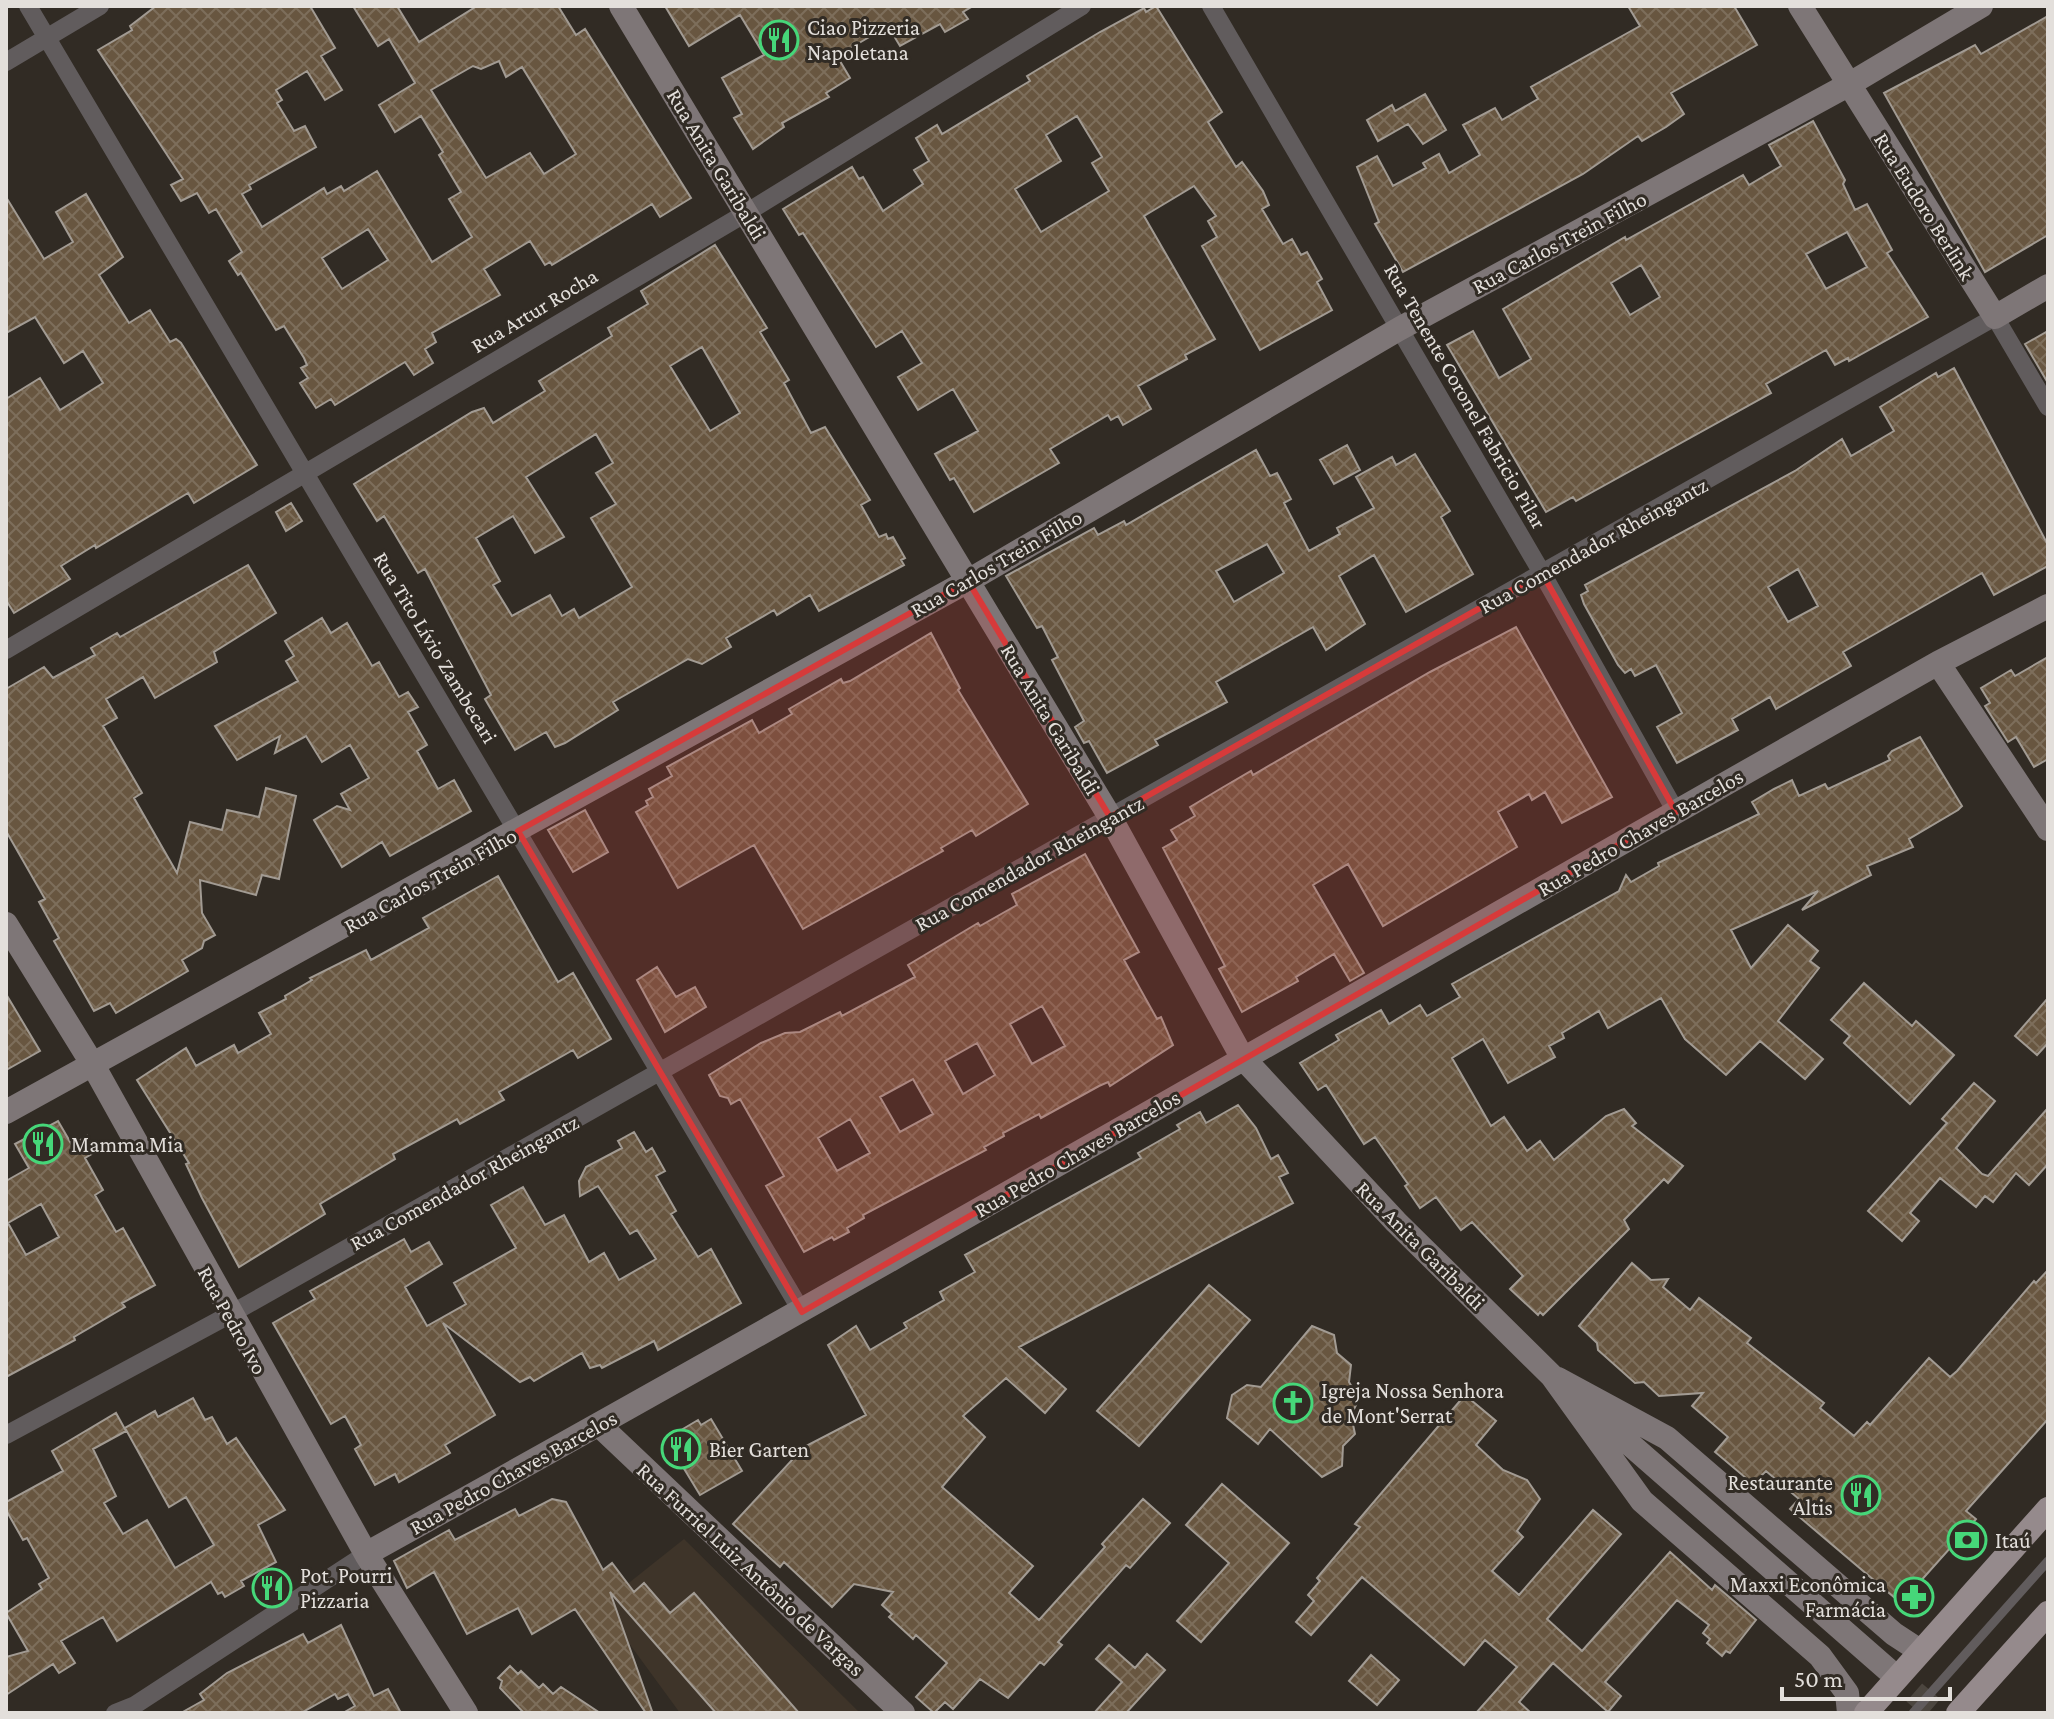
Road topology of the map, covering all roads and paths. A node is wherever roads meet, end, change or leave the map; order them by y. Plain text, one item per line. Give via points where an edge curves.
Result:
1 (28, 6) edge
2 (100, 6) edge
3 (621, 6) edge
4 (1082, 6) edge
5 (1211, 6) edge
6 (1800, 6) edge
7 (1981, 6) edge
8 (47, 38) junction
9 (6, 62) edge
10 (1848, 85) junction
11 (746, 213) junction
12 (2048, 286) edge
13 (1995, 317) junction
14 (1399, 329) junction
15 (2048, 407) edge
16 (305, 473) junction
17 (1542, 573) junction
18 (968, 581) junction
19 (2048, 606) edge
20 (6, 650) edge
21 (1938, 663) junction
22 (1676, 812) junction
23 (1110, 817) junction
24 (2048, 829) edge
25 (518, 831) junction
26 (6, 924) edge
27 (1242, 1057) junction
28 (93, 1065) junction
29 (661, 1071) junction
30 (6, 1112) edge
31 (802, 1312) junction
32 (229, 1315) junction
33 (1552, 1376) junction
34 (599, 1425) junction
35 (6, 1435) edge
36 (2048, 1509) edge
37 (366, 1554) junction
38 (2048, 1561) edge
39 (2048, 1613) edge
40 (1920, 1651) junction
41 (1887, 1669) tunnel mouth
42 (1963, 1711) edge
43 (115, 1713) edge
44 (466, 1713) edge
45 (903, 1713) edge
46 (1849, 1713) edge
47 (1866, 1713) edge
48 (1913, 1713) edge

1 - 8 street, Rua Tito Lívio Zambecari
2 - 8 street
3 - 11 street, Rua Anita Garibaldi
4 - 11 street, Rua Artur Rocha
5 - 14 street, Rua Tenente Coronel Fabricio Pilar
6 - 10 street, Rua Eudoro Berlink
7 - 10 street, Rua Carlos Trein Filho
8 - 9 street
8 - 16 street, Rua Tito Lívio Zambecari
10 - 13 street, Rua Eudoro Berlink
10 - 14 street, Rua Carlos Trein Filho
11 - 16 street, Rua Artur Rocha
11 - 18 street, Rua Anita Garibaldi
12 - 13 street, Rua Comendador Rheingantz
13 - 15 street, Rua Eudoro Berlink
13 - 17 street, Rua Comendador Rheingantz
14 - 17 street, Rua Tenente Coronel Fabricio Pilar
14 - 18 street, Rua Carlos Trein Filho
16 - 20 street, Rua Artur Rocha
16 - 25 street, Rua Tito Lívio Zambecari
17 - 22 street, Rua Tenente Coronel Fabricio Pilar
17 - 23 street, Rua Comendador Rheingantz
18 - 23 street, Rua Anita Garibaldi
18 - 25 street, Rua Carlos Trein Filho
19 - 21 street, Rua Pedro Chaves Barcelos
21 - 22 street, Rua Pedro Chaves Barcelos
21 - 24 street
22 - 27 street, Rua Pedro Chaves Barcelos
23 - 27 street, Rua Anita Garibaldi
23 - 29 street, Rua Comendador Rheingantz
25 - 28 street, Rua Carlos Trein Filho
25 - 29 street, Rua Tito Lívio Zambecari
26 - 28 street, Rua Pedro Ivo
27 - 31 street, Rua Pedro Chaves Barcelos
27 - 33 street, Rua Anita Garibaldi via 1396,1222
28 - 30 street, Rua Carlos Trein Filho
28 - 32 street, Rua Pedro Ivo
29 - 31 street, Rua Tito Lívio Zambecari
29 - 32 street, Rua Comendador Rheingantz
31 - 34 street, Rua Pedro Chaves Barcelos
32 - 35 street, Rua Comendador Rheingantz
32 - 37 street, Rua Pedro Ivo
33 - 40 street, Rua Anita Garibaldi via 1667,1438
33 - 41 street
33 - 46 street, Rua Anita Garibaldi via 1642,1501 1820,1656 1847,1693
34 - 37 street, Rua Pedro Chaves Barcelos
34 - 45 street, Rua Furriel Luiz Antônio de Vargas
36 - 40 main road
37 - 43 street, Rua Pedro Chaves Barcelos
37 - 44 street, Rua Pedro Ivo
38 - 48 lane
39 - 42 main road
40 - 47 main road

